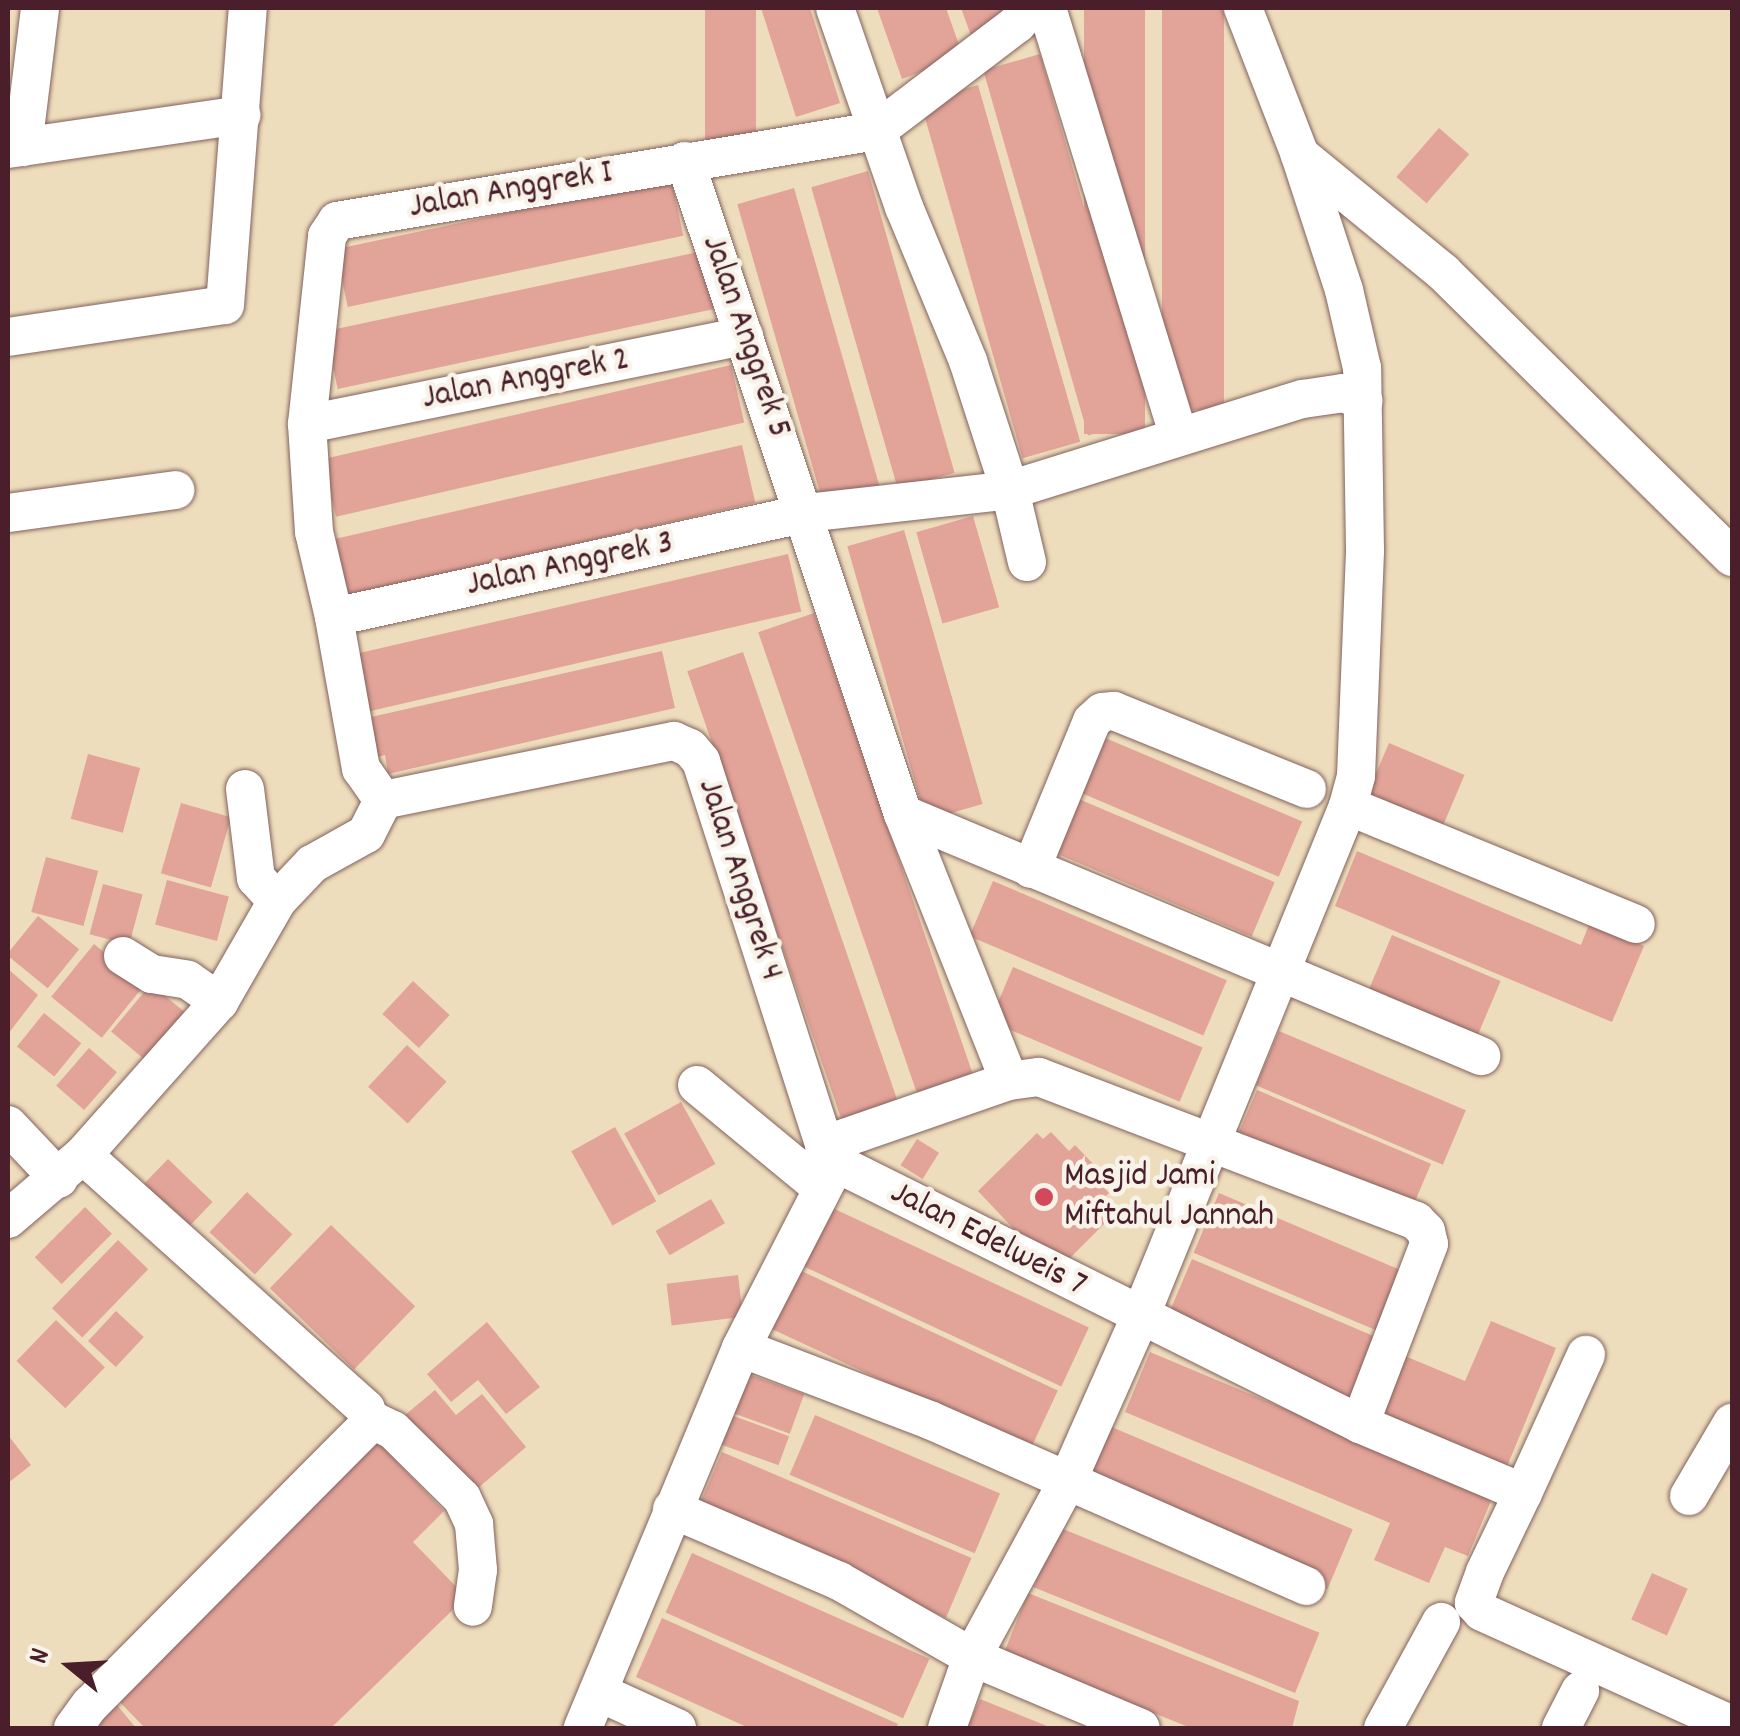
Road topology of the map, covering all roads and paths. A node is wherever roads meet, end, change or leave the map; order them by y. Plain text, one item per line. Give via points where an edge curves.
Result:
1 (40, 8) edge
2 (248, 8) edge
3 (835, 8) edge
4 (1032, 8) edge
5 (1047, 8) edge
6 (1243, 8) edge
7 (242, 115) junction
8 (876, 131) junction
9 (15, 148) edge
10 (1300, 155) junction
11 (685, 161) junction
12 (8, 336) edge
13 (744, 336) junction
14 (1364, 401) junction
15 (308, 424) junction
16 (1178, 436) junction
17 (176, 490) dead end
18 (1010, 490) junction
19 (8, 513) edge
20 (806, 513) junction
21 (1732, 557) edge
22 (1028, 562) dead end
23 (334, 617) junction
24 (245, 789) dead end
25 (1307, 789) dead end
26 (382, 800) junction
27 (1348, 806) junction
28 (904, 814) junction
29 (1031, 869) junction
30 (277, 901) junction
31 (1636, 924) dead end
32 (124, 956) dead end
33 (1282, 974) junction
34 (219, 1002) junction
35 (1481, 1056) dead end
36 (1009, 1081) junction
37 (697, 1085) dead end
38 (8, 1126) edge
39 (1210, 1144) junction
40 (827, 1165) junction
41 (71, 1167) junction
42 (8, 1219) edge
43 (1140, 1316) junction
44 (741, 1348) junction
45 (1586, 1354) dead end
46 (368, 1418) junction
47 (1732, 1423) edge
48 (1360, 1424) junction
49 (1067, 1482) junction
50 (1523, 1493) junction
51 (1689, 1496) dead end
52 (672, 1510) junction
53 (1306, 1586) dead end
54 (472, 1607) dead end
55 (1441, 1622) dead end
56 (972, 1657) junction
57 (1580, 1690) dead end
58 (598, 1692) junction
59 (1732, 1725) edge
60 (76, 1728) edge
61 (583, 1728) edge
62 (678, 1728) edge
63 (947, 1728) edge
64 (1141, 1728) edge
65 (1383, 1728) edge
66 (1561, 1728) edge

1 - 9 street
2 - 7 street
3 - 8 street
4 - 8 street
5 - 16 street
6 - 10 street
7 - 9 street
7 - 12 street via 225,305
8 - 11 street, Jalan Anggrek I
8 - 18 street via 968,361
10 - 14 street via 1344,290
10 - 21 street via 1443,272
11 - 13 street, Jalan Anggrek 5
11 - 15 street, Jalan Anggrek I via 337,221 327,236
13 - 15 street, Jalan Anggrek 2
13 - 20 street, Jalan Anggrek 5
14 - 16 street, Jalan Anggrek 3 via 1343,393 1303,400
14 - 27 street via 1364,584 1356,776
15 - 23 street via 314,532
16 - 18 street, Jalan Anggrek 3
17 - 19 street
18 - 20 street, Jalan Anggrek 3
18 - 22 street
20 - 23 street, Jalan Anggrek 3
20 - 28 street, Jalan Anggrek 5
23 - 26 street via 361,770
24 - 30 street via 256,878
25 - 29 street via 1114,710 1102,712 1092,721
26 - 30 street via 366,834 312,864
26 - 40 street, Jalan Anggrek 4 via 674,741 690,748 701,761
27 - 31 street
27 - 33 street
28 - 29 street
28 - 36 street, Jalan Anggrek 5
29 - 33 street
30 - 34 street
32 - 34 street via 152,974 188,980
33 - 35 street
33 - 39 street
34 - 41 street
36 - 39 street via 1039,1078
36 - 40 street
37 - 40 street, Jalan Edelweis 7
38 - 41 street
39 - 43 street
39 - 48 street via 1416,1221 1426,1232 1428,1244
40 - 43 street, Jalan Edelweis 7
40 - 44 street
41 - 42 street
41 - 46 street via 366,1408
43 - 48 street, Jalan Edelweis 7
43 - 49 street
44 - 49 street via 932,1421
44 - 52 street
45 - 50 street
46 - 54 street via 393,1430 462,1498 474,1524 478,1570
46 - 60 street via 90,1705
47 - 51 street
48 - 50 street, Jalan Edelweis 7
49 - 53 street
49 - 56 street
50 - 59 street via 1474,1603 1482,1612
52 - 56 street via 839,1581
52 - 58 street
55 - 65 street
56 - 63 street
56 - 64 street
57 - 66 street
58 - 61 street
58 - 62 street

